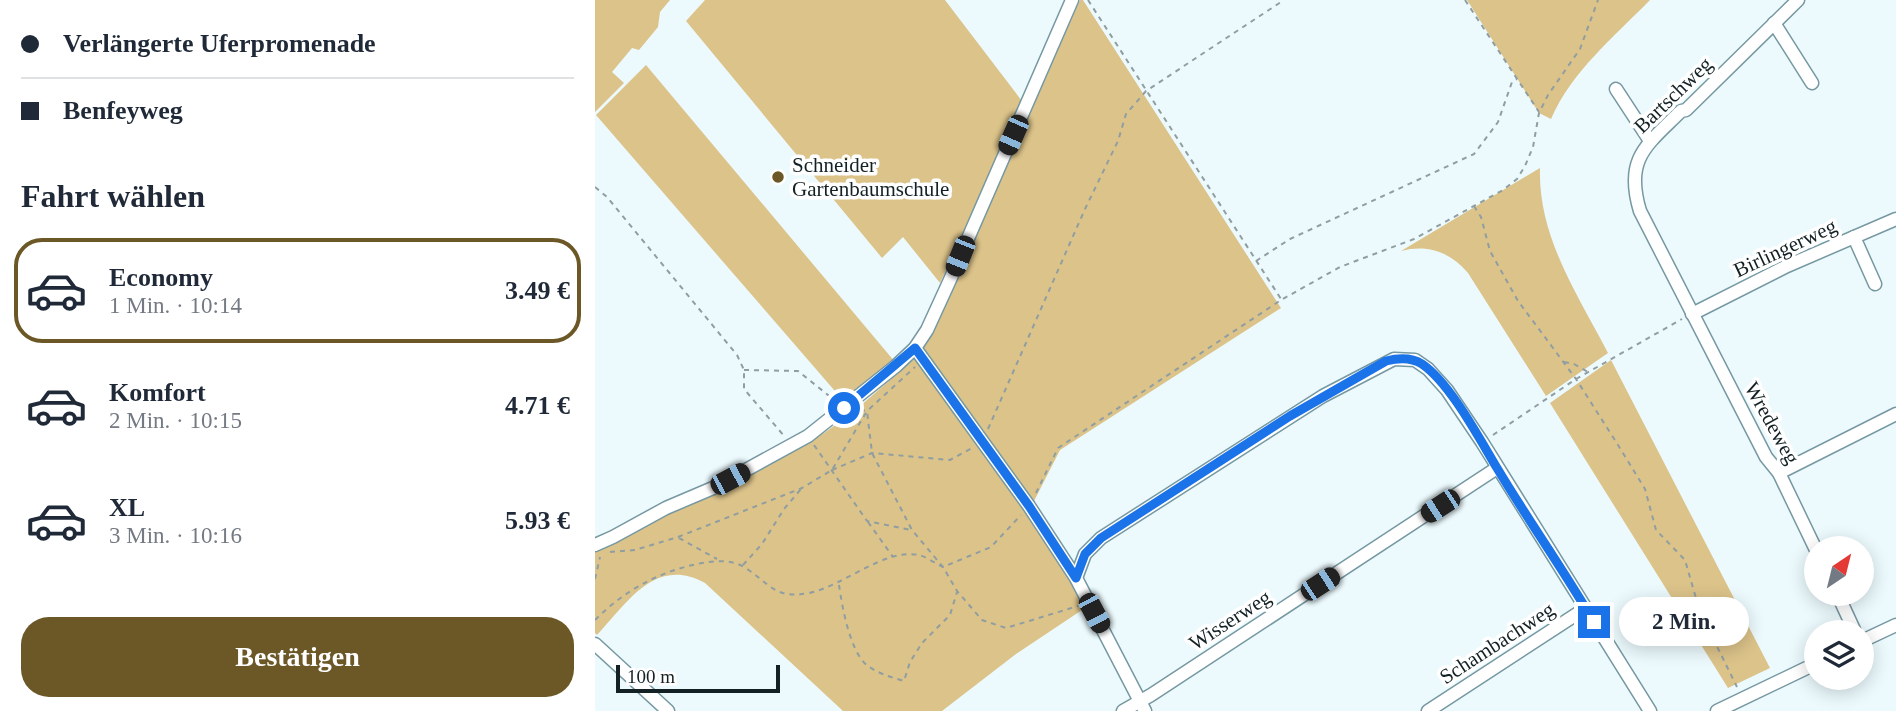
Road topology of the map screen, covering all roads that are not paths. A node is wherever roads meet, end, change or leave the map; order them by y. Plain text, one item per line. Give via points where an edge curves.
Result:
1 (1072, 0) edge
2 (1797, 0) edge
3 (1774, 23) junction
4 (1812, 83) dead end
5 (1616, 89) dead end
6 (1650, 141) junction
7 (1896, 219) edge
8 (1854, 237) junction
9 (1875, 284) dead end
10 (1692, 314) junction
11 (919, 353) junction
12 (1896, 414) edge
13 (1497, 468) junction
14 (1779, 473) junction
15 (1809, 536) edge
16 (598, 549) edge
17 (1076, 578) junction
18 (1586, 608) junction
19 (1896, 625) edge
20 (1874, 635) edge
21 (595, 644) edge
22 (1804, 669) edge
23 (1142, 706) edge
24 (668, 711) edge
25 (1123, 711) edge
26 (1428, 711) edge
27 (1650, 711) edge
28 (1717, 711) edge

1 - 11 street
2 - 3 street, Bartschweg
3 - 4 street
3 - 6 street, Bartschweg
5 - 6 street
6 - 10 street, Bartschweg via 1637,162 1634,193
7 - 8 street, Birlingerweg
8 - 9 street
8 - 10 street, Birlingerweg
10 - 14 street, Wredeweg via 1766,457
11 - 16 street via 808,436 666,508
11 - 17 street
12 - 14 street
13 - 17 street via 1447,390 1428,369 1415,360 1386,361 1323,396 1101,538 1085,554
13 - 18 street
13 - 23 street, Wisserweg
14 - 15 street, Wredeweg
17 - 23 street
18 - 26 street, Schambachweg
18 - 27 street
19 - 20 street
21 - 24 street
22 - 28 street
23 - 25 street, Wisserweg

